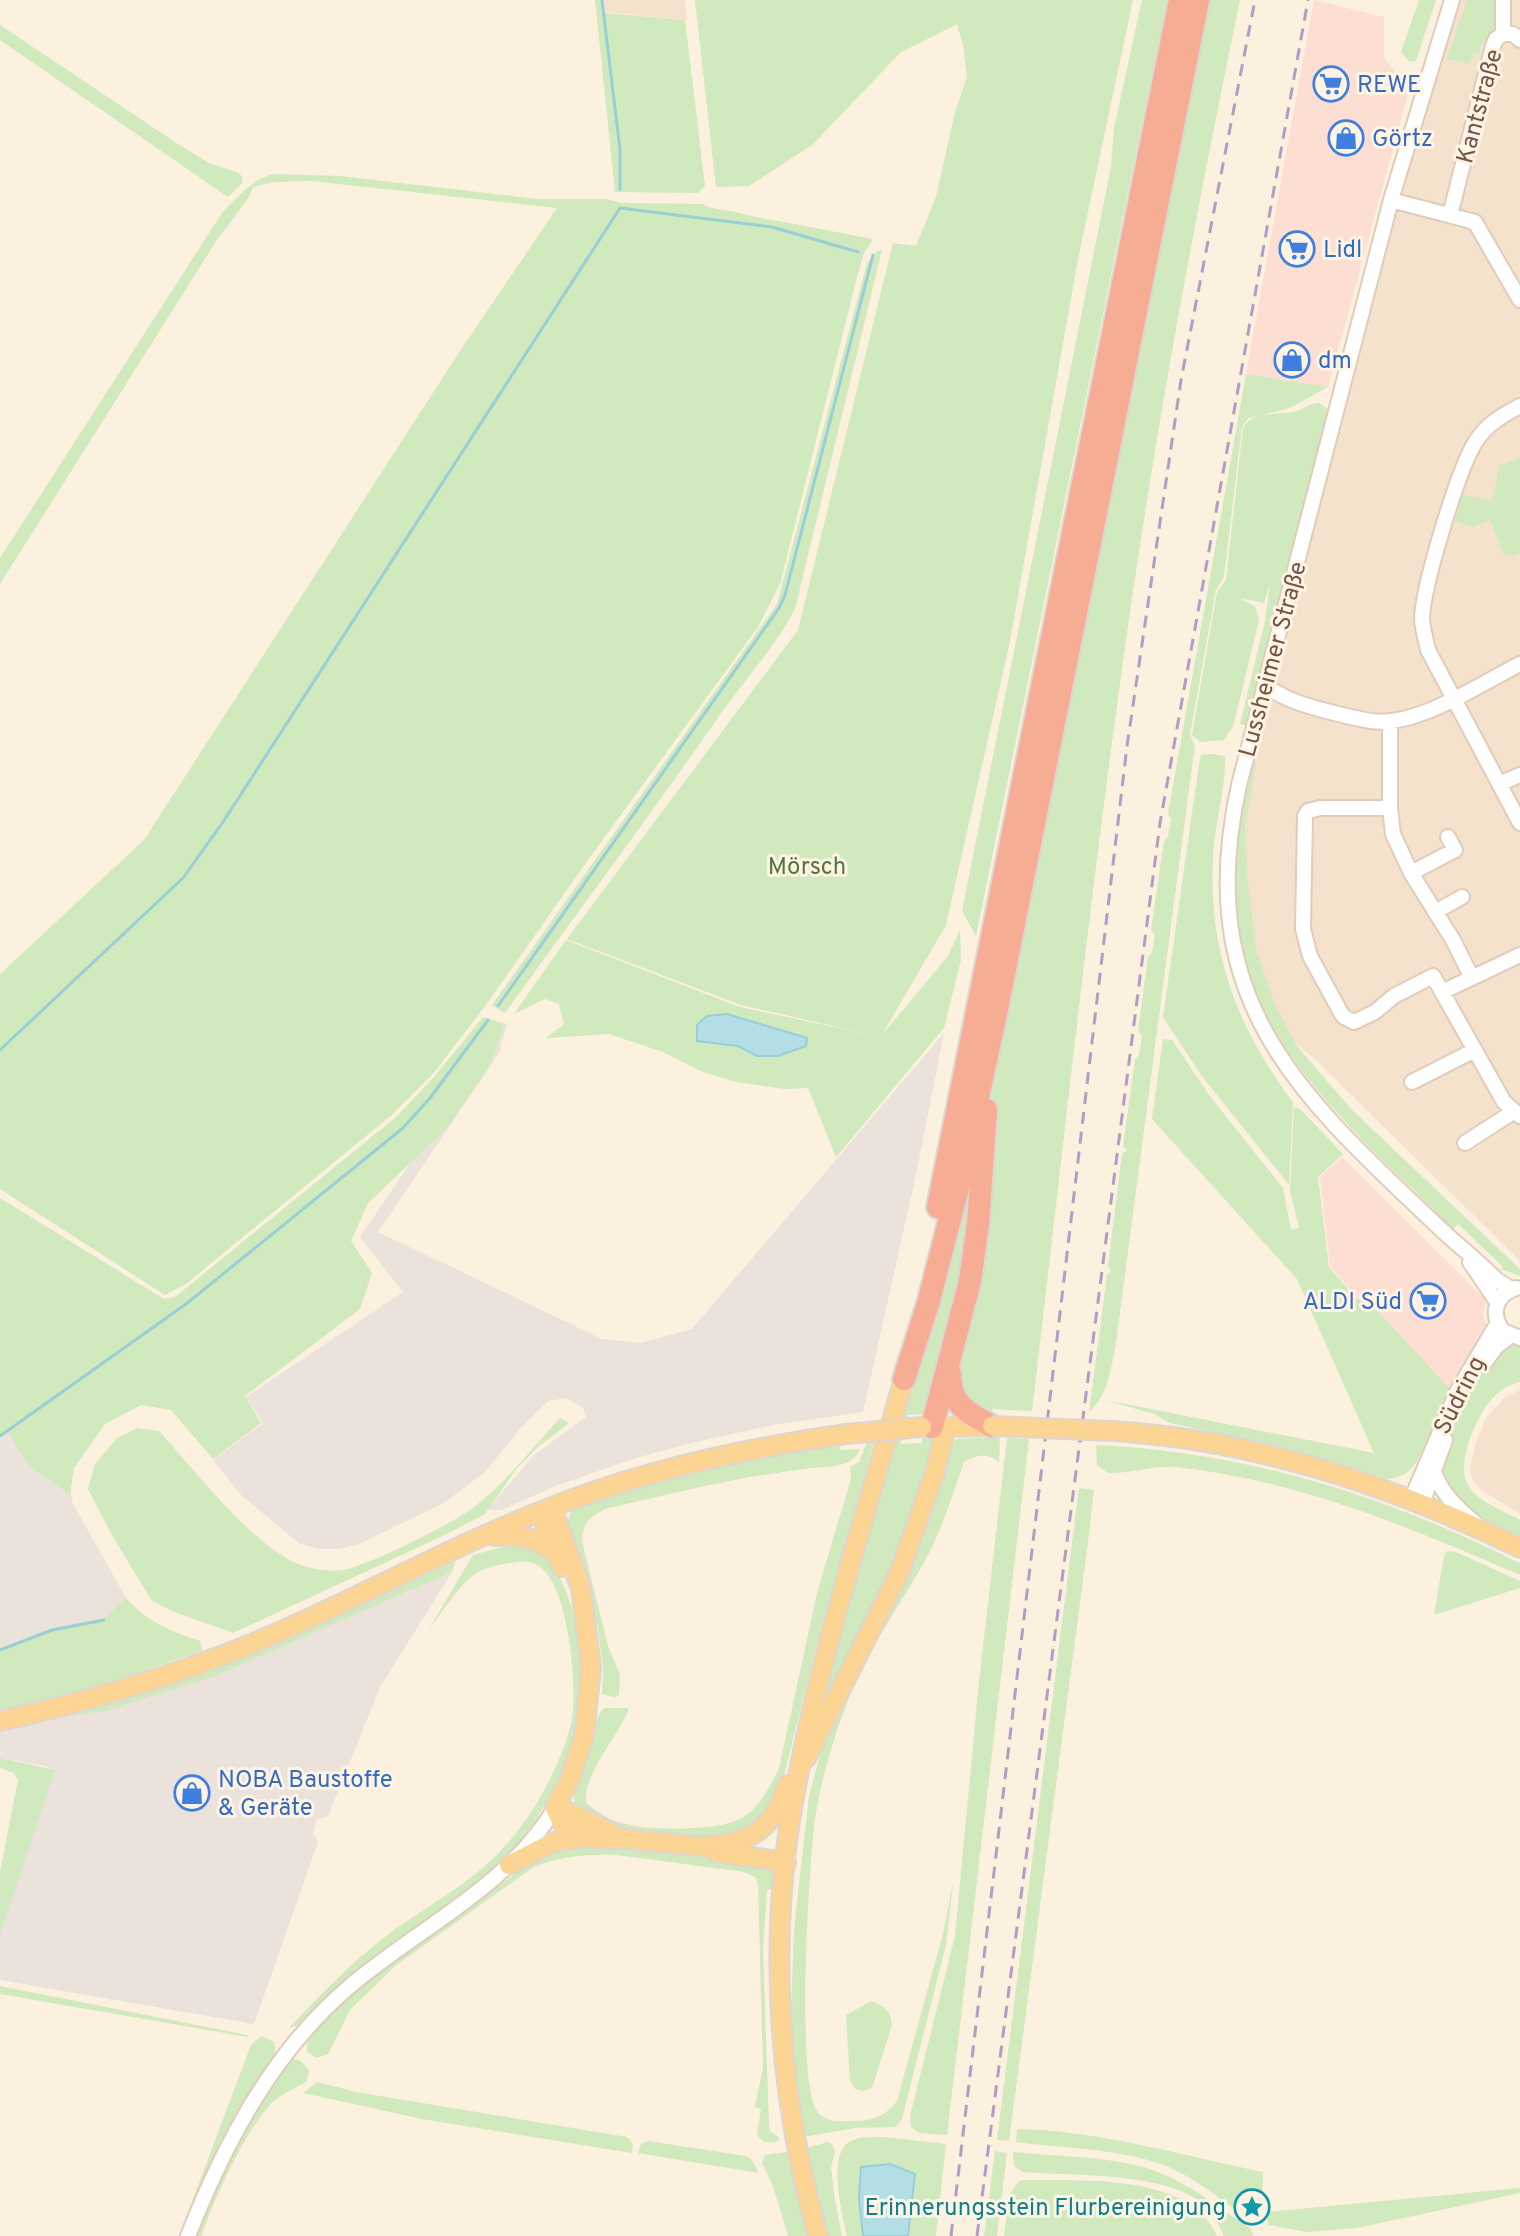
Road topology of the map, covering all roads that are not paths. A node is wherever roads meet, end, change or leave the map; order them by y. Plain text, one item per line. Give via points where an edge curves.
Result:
1 (1180, 0) edge
2 (1198, 0) edge
3 (1452, 0) edge
4 (1503, 0) edge
5 (1503, 34) junction
6 (1520, 40) edge
7 (1391, 200) junction
8 (1450, 215) junction
9 (1520, 300) edge
10 (1520, 406) edge
11 (1520, 664) edge
12 (1263, 694) junction
13 (1455, 697) junction
14 (1390, 722) junction
15 (1520, 775) edge
16 (1499, 784) junction
17 (1390, 808) junction
18 (1520, 823) edge
19 (1448, 837) dead end
20 (1411, 873) junction
21 (1462, 897) dead end
22 (1435, 912) junction
23 (1520, 955) edge
24 (1472, 978) junction
25 (1442, 992) junction
26 (997, 1009) junction
27 (1475, 1050) junction
28 (1412, 1082) dead end
29 (1517, 1114) edge
30 (1465, 1143) dead end
31 (1465, 1251) junction
32 (1515, 1288) edge
33 (1497, 1302) junction
34 (1497, 1324) junction
35 (1515, 1337) edge
36 (951, 1360) junction
37 (904, 1379) junction
38 (992, 1426) junction
39 (933, 1427) junction
40 (1429, 1470) junction
41 (1381, 1489) junction
42 (1416, 1502) junction
43 (552, 1507) junction
44 (1481, 1529) junction
45 (484, 1537) junction
46 (1520, 1548) edge
47 (555, 1552) junction
48 (583, 1609) junction
49 (0, 1721) edge
50 (804, 1742) junction
51 (800, 1768) junction
52 (555, 1808) junction
53 (586, 1837) junction
54 (626, 1839) junction
55 (697, 1847) junction
56 (786, 1862) junction
57 (509, 1865) junction
58 (188, 2236) edge
59 (818, 2236) edge

1 - 37 highway
2 - 26 highway
3 - 7 street, Lussheimer Straße
4 - 5 street, Kantstraße
5 - 6 street
5 - 8 street, Kantstraße via 1491,53
7 - 8 street
7 - 12 street, Lussheimer Straße
8 - 9 street via 1478,225
10 - 13 street via 1486,428 1467,458 1426,595 1422,619 1428,650
11 - 13 street
12 - 14 street via 1270,703 1287,698
12 - 31 street, Lussheimer Straße via 1227,852 1228,920 1244,989 1272,1047 1311,1099
13 - 14 street via 1420,715
13 - 16 street
14 - 17 street
15 - 16 street
16 - 18 street
17 - 20 street via 1393,834
17 - 25 street via 1308,811 1303,823 1306,943 1341,1013 1354,1022 1433,976
19 - 20 street via 1455,850
20 - 22 street
21 - 22 street
22 - 24 street
23 - 24 street
24 - 25 street
25 - 27 street
26 - 36 highway via 974,1255
26 - 37 highway via 946,1235
27 - 28 street
27 - 29 street via 1504,1102
29 - 30 street
31 - 32 street, Lussheimer Straße
31 - 33 street, Lussheimer Straße
32 - 33 street
33 - 34 street
34 - 35 street, Südring
34 - 40 street, Südring via 1458,1390
35 - 40 street, Südring via 1496,1347 1478,1371
36 - 38 highway via 952,1396
36 - 39 highway
37 - 50 main road
38 - 39 main road
38 - 41 main road, bridge via 1170,1436
39 - 43 main road, bridge via 846,1434 710,1459
39 - 51 main road via 928,1497 900,1571
40 - 41 street
40 - 42 street, Südring
40 - 44 street via 1453,1504
41 - 42 main road
42 - 44 main road
43 - 45 main road
43 - 47 main road via 545,1529
43 - 48 main road
44 - 46 main road
45 - 47 main road via 527,1537
45 - 49 main road via 228,1653
47 - 48 main road
48 - 52 main road via 591,1657 589,1700 580,1750
50 - 51 main road
50 - 55 main road via 780,1807 764,1827 737,1842
51 - 56 main road
52 - 53 main road via 567,1828
52 - 54 main road
52 - 57 street
53 - 54 main road
53 - 57 main road via 554,1842
54 - 55 main road
55 - 56 main road
56 - 59 main road via 780,1948 785,2064
57 - 58 street via 347,1989 292,2048 232,2136

